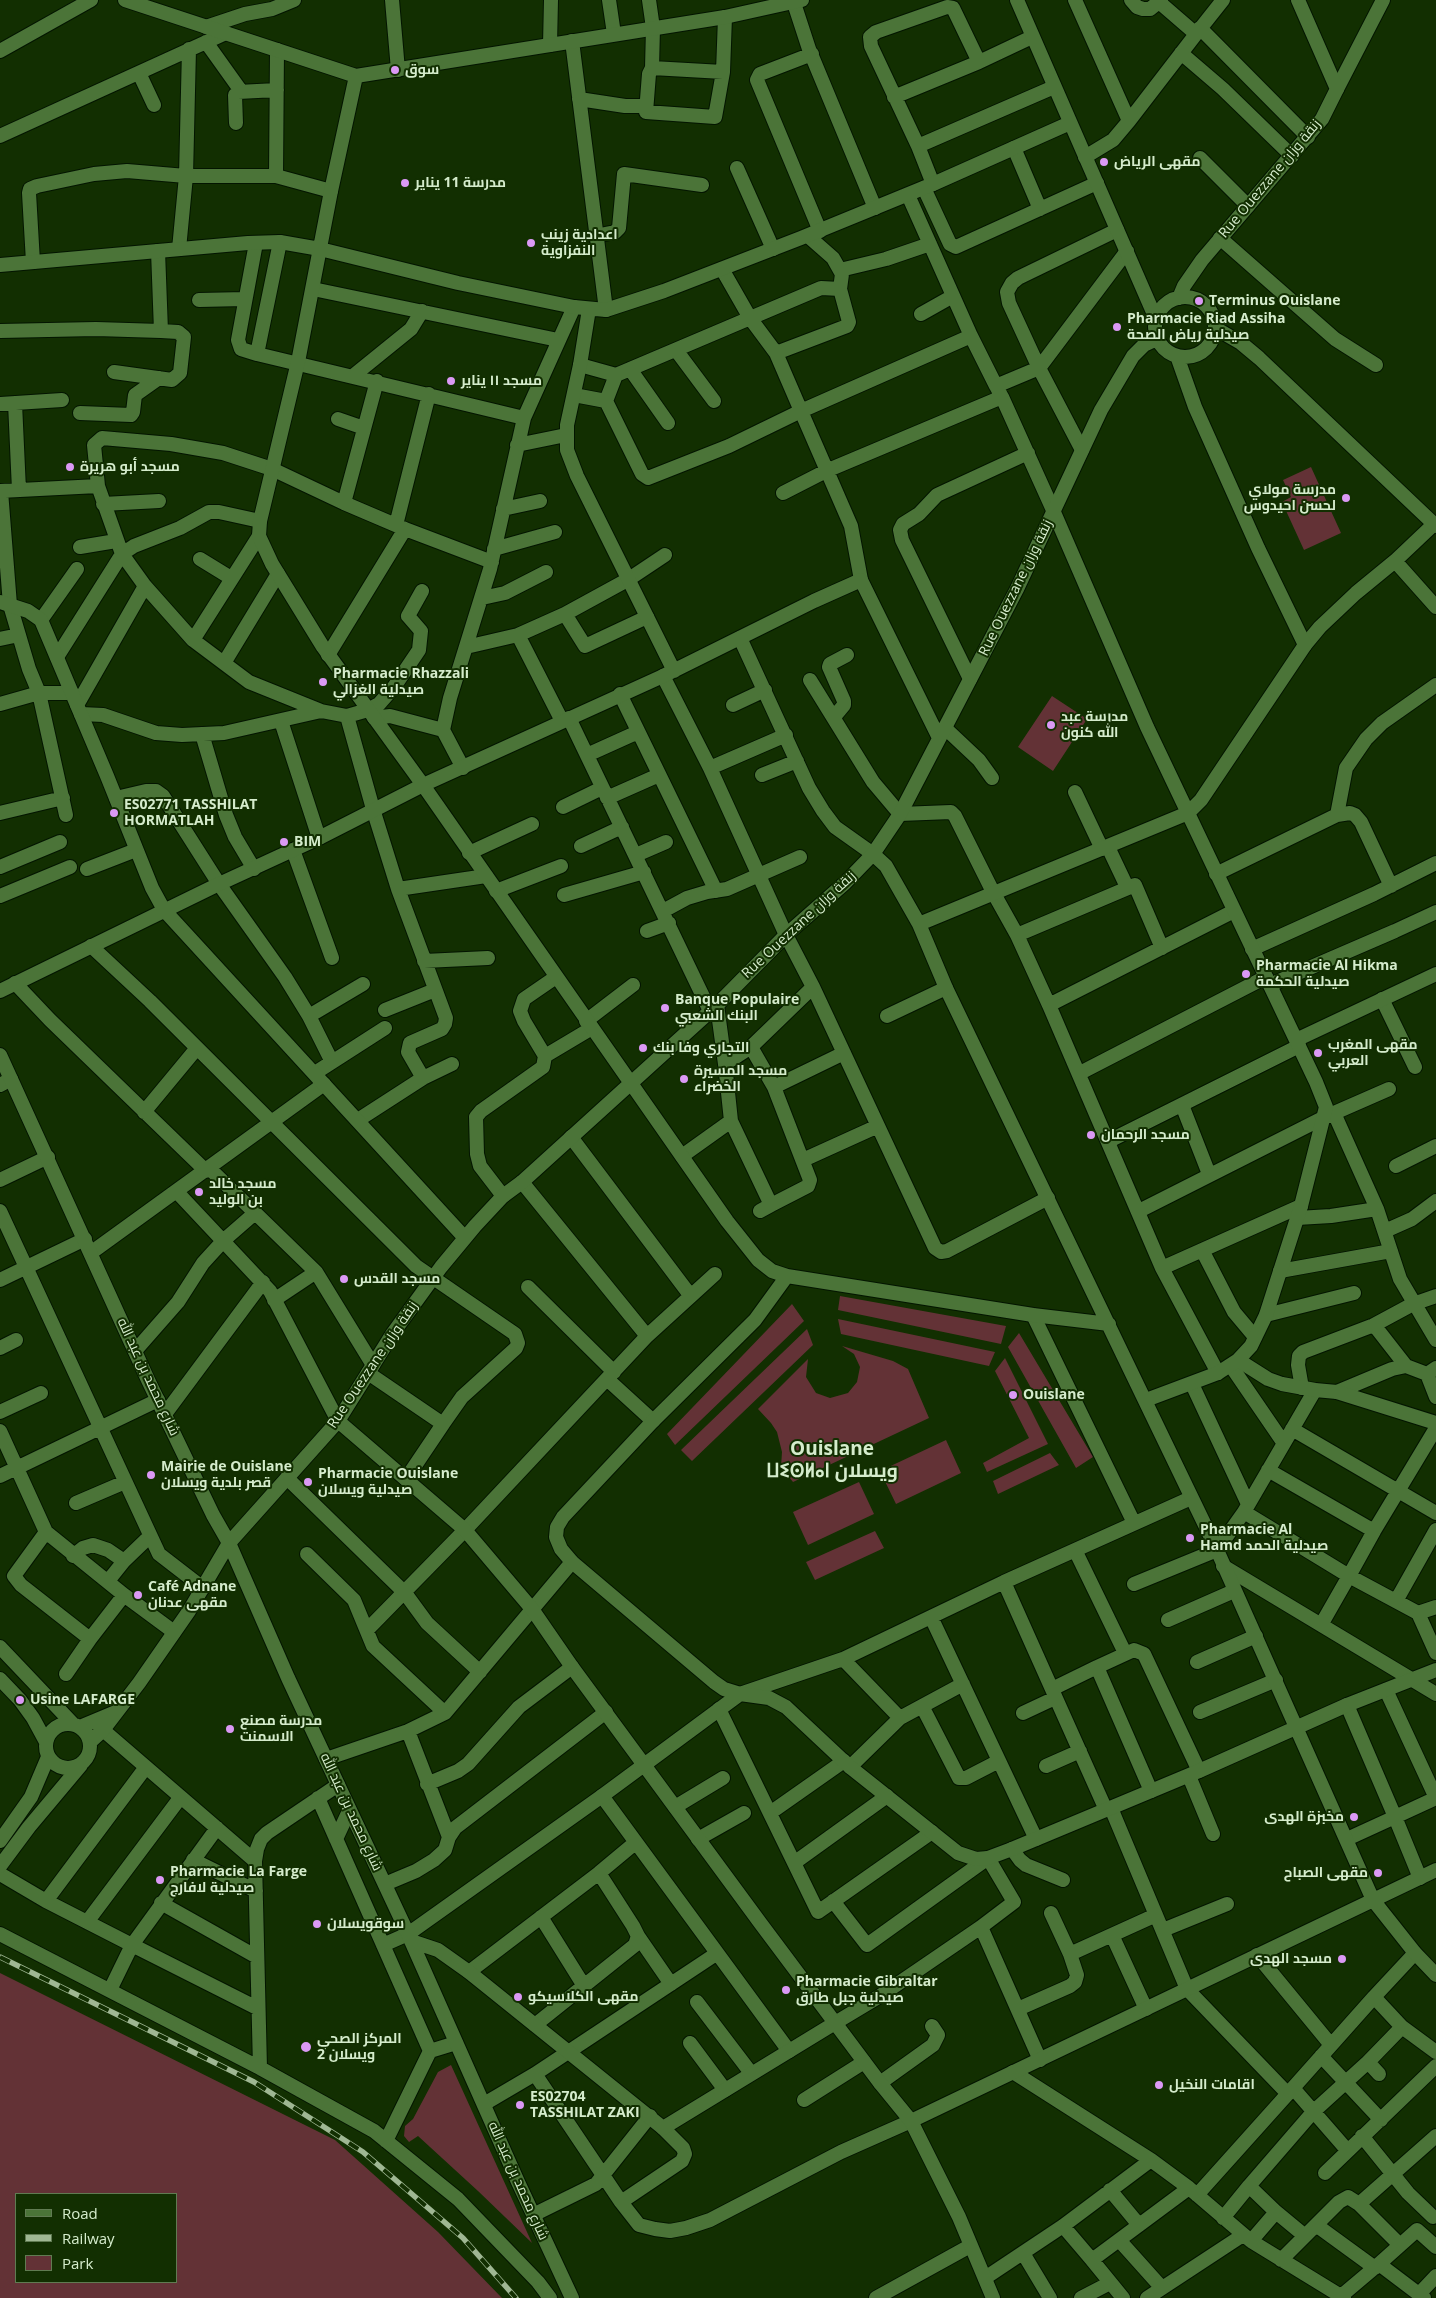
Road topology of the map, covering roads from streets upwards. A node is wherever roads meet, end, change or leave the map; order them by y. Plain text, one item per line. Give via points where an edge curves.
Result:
1 (91, 0) edge
2 (126, 0) edge
3 (294, 0) edge
4 (392, 0) edge
5 (550, 0) edge
6 (609, 0) edge
7 (649, 0) edge
8 (1017, 0) edge
9 (1075, 0) edge
10 (1131, 0) edge
11 (1223, 0) edge
12 (1298, 0) edge
13 (1383, 0) edge
14 (796, 1) edge
15 (1160, 1) edge
16 (725, 17) junction
17 (206, 27) junction
18 (653, 28) junction
19 (1198, 31) junction
20 (226, 33) junction
21 (614, 34) junction
22 (1032, 37) junction
23 (572, 41) junction
24 (206, 42) junction
25 (550, 45) junction
26 (189, 49) junction
27 (0, 50) edge
28 (277, 50) junction
29 (1182, 53) junction
30 (812, 54) junction
31 (979, 62) junction
32 (652, 68) junction
33 (398, 70) junction
34 (139, 72) junction
35 (723, 72) junction
36 (356, 76) junction
37 (1054, 87) junction
38 (1337, 89) junction
39 (277, 90) junction
40 (241, 91) junction
41 (894, 97) junction
42 (579, 99) junction
43 (154, 105) dead end
44 (646, 106) junction
45 (1129, 121) junction
46 (1070, 122) junction
47 (236, 123) dead end
48 (0, 136) edge
49 (1308, 137) junction
50 (918, 146) junction
51 (1014, 148) junction
52 (1292, 156) junction
53 (1086, 157) junction
54 (1200, 158) dead end
55 (737, 168) dead end
56 (186, 176) junction
57 (276, 176) junction
58 (1097, 183) junction
59 (702, 185) dead end
60 (929, 186) junction
61 (331, 191) junction
62 (908, 195) junction
63 (1248, 206) junction
64 (875, 208) junction
65 (1040, 209) junction
66 (1117, 230) junction
67 (814, 233) junction
68 (595, 236) junction
69 (1220, 238) junction
70 (280, 242) junction
71 (256, 243) junction
72 (930, 244) junction
73 (180, 249) junction
74 (773, 249) junction
75 (320, 250) junction
76 (158, 251) junction
77 (1127, 251) junction
78 (33, 262) junction
79 (0, 265) edge
80 (722, 269) junction
81 (840, 270) junction
82 (313, 289) junction
83 (840, 289) junction
84 (953, 296) junction
85 (1179, 298) junction
86 (245, 299) junction
87 (199, 300) dead end
88 (574, 307) junction
89 (589, 309) junction
90 (606, 310) junction
91 (422, 311) junction
92 (921, 314) dead end
93 (750, 318) junction
94 (1156, 319) junction
95 (1215, 328) junction
96 (0, 331) edge
97 (161, 331) junction
98 (971, 336) junction
99 (1157, 339) junction
100 (558, 340) junction
101 (676, 350) junction
102 (776, 352) junction
103 (257, 354) junction
104 (1177, 356) junction
105 (298, 362) junction
106 (580, 365) junction
107 (1376, 365) dead end
108 (1039, 368) junction
109 (630, 369) junction
110 (114, 372) dead end
111 (616, 375) junction
112 (353, 376) junction
113 (159, 378) junction
114 (377, 381) junction
115 (999, 392) junction
116 (429, 394) junction
117 (574, 395) junction
118 (62, 400) dead end
119 (714, 401) dead end
120 (606, 402) junction
121 (15, 403) junction
122 (0, 404) edge
123 (801, 411) junction
124 (80, 413) dead end
125 (524, 418) junction
126 (338, 419) dead end
127 (668, 423) dead end
128 (364, 428) junction
129 (566, 435) junction
130 (518, 445) junction
131 (1082, 450) junction
132 (1028, 453) junction
133 (272, 469) junction
134 (826, 471) junction
135 (98, 486) junction
136 (20, 490) junction
137 (1, 491) edge
138 (783, 493) dead end
139 (540, 500) dead end
140 (160, 501) dead end
141 (344, 503) junction
142 (104, 504) junction
143 (503, 509) junction
144 (1053, 510) junction
145 (260, 521) junction
146 (2, 525) edge
147 (1435, 525) edge
148 (400, 527) junction
149 (555, 532) dead end
150 (260, 536) junction
151 (80, 547) dead end
152 (119, 547) junction
153 (493, 555) junction
154 (665, 555) dead end
155 (200, 559) dead end
156 (1395, 560) junction
157 (77, 569) dead end
158 (546, 572) dead end
159 (278, 574) junction
160 (232, 578) junction
161 (629, 579) junction
162 (861, 580) junction
163 (145, 586) junction
164 (422, 591) dead end
165 (482, 598) junction
166 (5, 604) edge
167 (1436, 607) edge
168 (565, 614) junction
169 (647, 616) junction
170 (41, 620) junction
171 (19, 635) junction
172 (518, 635) junction
173 (740, 638) junction
174 (0, 639) edge
175 (193, 640) junction
176 (1305, 644) junction
177 (466, 647) junction
178 (848, 654) dead end
179 (328, 655) junction
180 (57, 657) junction
181 (224, 663) junction
182 (668, 673) junction
183 (970, 679) junction
184 (810, 680) dead end
185 (1436, 685) edge
186 (765, 690) junction
187 (39, 693) junction
188 (620, 694) junction
189 (0, 704) edge
190 (77, 704) junction
191 (733, 705) dead end
192 (321, 711) junction
193 (371, 714) junction
194 (347, 716) junction
195 (834, 717) junction
196 (565, 719) junction
197 (281, 721) junction
198 (443, 730) junction
199 (638, 732) junction
200 (942, 733) junction
201 (202, 734) junction
202 (786, 735) junction
203 (587, 755) junction
204 (797, 761) junction
205 (463, 768) junction
206 (710, 768) junction
207 (658, 775) junction
208 (762, 775) dead end
209 (992, 778) dead end
210 (423, 785) junction
211 (1075, 792) dead end
212 (605, 793) junction
213 (63, 798) junction
214 (116, 798) junction
215 (563, 807) dead end
216 (373, 809) junction
217 (0, 813) edge
218 (1188, 813) junction
219 (900, 814) junction
220 (66, 815) dead end
221 (1337, 815) junction
222 (532, 824) dead end
223 (622, 827) junction
224 (319, 838) junction
225 (60, 842) dead end
226 (666, 842) dead end
227 (581, 846) dead end
228 (1105, 848) junction
229 (136, 850) junction
230 (294, 850) junction
231 (469, 853) junction
232 (873, 854) junction
233 (636, 855) junction
234 (800, 857) dead end
235 (1436, 863) edge
236 (561, 866) dead end
237 (0, 867) edge
238 (70, 867) dead end
239 (87, 869) dead end
240 (254, 869) junction
241 (644, 872) junction
242 (1216, 874) junction
243 (486, 876) junction
244 (759, 876) junction
245 (219, 884) junction
246 (1391, 886) junction
247 (1126, 887) junction
248 (398, 889) junction
249 (496, 891) junction
250 (716, 891) junction
251 (993, 892) junction
252 (0, 896) edge
253 (564, 896) dead end
254 (164, 910) junction
255 (1234, 911) junction
256 (1436, 912) edge
257 (666, 917) junction
258 (919, 924) junction
259 (647, 931) dead end
260 (786, 935) junction
261 (1017, 935) junction
262 (91, 946) junction
263 (1162, 948) junction
264 (1252, 948) junction
265 (332, 958) dead end
266 (488, 958) dead end
267 (424, 960) junction
268 (1436, 974) edge
269 (556, 977) junction
270 (1268, 981) junction
271 (16, 982) junction
272 (363, 984) dead end
273 (633, 985) dead end
274 (813, 987) junction
275 (946, 988) junction
276 (435, 990) junction
277 (0, 991) edge
278 (1382, 999) junction
279 (1049, 1005) junction
280 (713, 1008) junction
281 (385, 1010) dead end
282 (309, 1016) junction
283 (887, 1016) dead end
284 (589, 1024) junction
285 (385, 1028) dead end
286 (1297, 1043) junction
287 (751, 1047) junction
288 (197, 1048) junction
289 (844, 1053) junction
290 (0, 1055) edge
291 (545, 1056) junction
292 (332, 1062) junction
293 (452, 1064) dead end
294 (726, 1064) junction
295 (1415, 1067) dead end
296 (315, 1073) junction
297 (1080, 1073) junction
298 (423, 1078) junction
299 (6, 1082) edge
300 (324, 1084) junction
301 (630, 1084) junction
302 (774, 1087) junction
303 (1389, 1089) dead end
304 (1182, 1105) junction
305 (144, 1112) junction
306 (1329, 1115) junction
307 (358, 1120) junction
308 (731, 1121) junction
309 (271, 1124) junction
310 (878, 1126) junction
311 (572, 1137) junction
312 (1109, 1140) junction
313 (1436, 1146) edge
314 (682, 1156) junction
315 (48, 1157) junction
316 (803, 1160) junction
317 (1396, 1166) dead end
318 (207, 1170) junction
319 (1209, 1174) junction
320 (0, 1180) edge
321 (522, 1182) junction
322 (177, 1192) junction
323 (503, 1196) junction
324 (1048, 1198) junction
325 (1436, 1201) edge
326 (1377, 1208) junction
327 (1139, 1211) junction
328 (1299, 1212) junction
329 (255, 1213) junction
330 (1, 1214) edge
331 (1384, 1231) junction
332 (85, 1238) junction
333 (465, 1238) junction
334 (224, 1240) junction
335 (1202, 1250) junction
336 (92, 1252) junction
337 (1391, 1252) junction
338 (26, 1267) junction
339 (1162, 1268) junction
340 (1280, 1271) junction
341 (316, 1272) junction
342 (715, 1274) dead end
343 (787, 1276) junction
344 (433, 1278) junction
345 (0, 1280) edge
346 (263, 1282) junction
347 (528, 1287) dead end
348 (1354, 1293) dead end
349 (690, 1295) junction
350 (1436, 1296) edge
351 (274, 1300) junction
352 (1413, 1304) junction
353 (1266, 1315) junction
354 (1033, 1316) junction
355 (1109, 1324) junction
356 (1374, 1325) junction
357 (647, 1336) junction
358 (1255, 1337) junction
359 (16, 1340) dead end
360 (1436, 1340) edge
361 (0, 1348) edge
362 (135, 1351) junction
363 (1234, 1363) junction
364 (1406, 1366) junction
365 (370, 1369) junction
366 (1432, 1371) edge
367 (1218, 1373) junction
368 (610, 1375) junction
369 (1192, 1384) junction
370 (1308, 1389) junction
371 (1336, 1392) junction
372 (41, 1394) dead end
373 (1436, 1397) edge
374 (158, 1400) junction
375 (1146, 1400) junction
376 (0, 1412) edge
377 (165, 1414) junction
378 (338, 1421) junction
379 (653, 1421) junction
380 (1436, 1423) edge
381 (443, 1424) junction
382 (100, 1426) junction
383 (1436, 1428) edge
384 (1292, 1429) junction
385 (0, 1431) edge
386 (1283, 1442) junction
387 (16, 1467) junction
388 (1268, 1470) junction
389 (0, 1476) edge
390 (287, 1478) junction
391 (406, 1479) junction
392 (125, 1482) junction
393 (1398, 1490) junction
394 (1191, 1498) junction
395 (76, 1503) dead end
396 (1246, 1508) junction
397 (1436, 1513) edge
398 (1134, 1524) junction
399 (465, 1530) junction
400 (1436, 1530) edge
401 (1374, 1531) junction
402 (46, 1532) junction
403 (150, 1536) junction
404 (229, 1543) junction
405 (1075, 1550) junction
406 (1216, 1550) junction
407 (307, 1554) dead end
408 (74, 1556) junction
409 (124, 1561) junction
410 (572, 1562) junction
411 (1223, 1566) junction
412 (1349, 1576) junction
413 (108, 1581) junction
414 (1004, 1582) junction
415 (1134, 1584) dead end
416 (203, 1588) junction
417 (1234, 1591) junction
418 (405, 1593) junction
419 (124, 1595) junction
420 (1396, 1601) junction
421 (1436, 1607) edge
422 (532, 1609) junction
423 (1418, 1614) junction
424 (931, 1617) junction
425 (1168, 1620) dead end
426 (1321, 1625) junction
427 (367, 1630) junction
428 (174, 1632) junction
429 (1256, 1636) junction
430 (90, 1639) junction
431 (0, 1647) edge
432 (1125, 1653) junction
433 (1436, 1653) edge
434 (843, 1659) junction
435 (1197, 1662) dead end
436 (572, 1667) junction
437 (1097, 1667) junction
438 (1436, 1670) edge
439 (480, 1672) junction
440 (66, 1674) dead end
441 (0, 1679) edge
442 (1412, 1679) junction
443 (1276, 1680) junction
444 (963, 1684) junction
445 (1386, 1690) junction
446 (1054, 1693) junction
447 (740, 1694) junction
448 (1436, 1694) edge
449 (922, 1706) junction
450 (1347, 1706) junction
451 (719, 1709) junction
452 (116, 1712) junction
453 (606, 1712) junction
454 (1200, 1712) dead end
455 (445, 1713) junction
456 (1023, 1713) dead end
457 (900, 1718) junction
458 (76, 1726) junction
459 (1297, 1727) junction
460 (104, 1730) junction
461 (408, 1731) junction
462 (46, 1742) junction
463 (90, 1742) junction
464 (1080, 1751) junction
465 (48, 1757) junction
466 (86, 1759) junction
467 (326, 1759) junction
468 (999, 1761) junction
469 (644, 1764) junction
470 (847, 1764) junction
471 (1046, 1766) dead end
472 (146, 1767) junction
473 (1194, 1774) junction
474 (723, 1778) dead end
475 (338, 1784) junction
476 (427, 1784) junction
477 (1151, 1791) junction
478 (602, 1796) junction
479 (887, 1796) junction
480 (180, 1798) junction
481 (318, 1798) junction
482 (1436, 1798) edge
483 (675, 1807) junction
484 (1108, 1809) junction
485 (349, 1811) junction
486 (744, 1813) dead end
487 (770, 1813) junction
488 (1395, 1817) junction
489 (217, 1828) junction
490 (932, 1832) junction
491 (1213, 1834) dead end
492 (449, 1836) junction
493 (336, 1839) junction
494 (698, 1839) junction
495 (1036, 1839) junction
496 (1347, 1839) junction
497 (0, 1841) edge
498 (635, 1843) junction
499 (1012, 1849) junction
500 (988, 1858) junction
501 (193, 1860) junction
502 (255, 1861) junction
503 (794, 1863) junction
504 (0, 1866) edge
505 (1436, 1870) edge
506 (599, 1872) junction
507 (0, 1874) edge
508 (1420, 1878) junction
509 (1063, 1880) dead end
510 (385, 1884) junction
511 (256, 1891) junction
512 (1373, 1900) junction
513 (46, 1901) junction
514 (833, 1901) junction
515 (161, 1903) junction
516 (1227, 1904) dead end
517 (1051, 1913) dead end
518 (1156, 1915) junction
519 (541, 1917) junction
520 (87, 1922) junction
521 (981, 1926) junction
522 (1162, 1930) junction
523 (0, 1934) edge
524 (1112, 1935) junction
525 (638, 1936) junction
526 (410, 1938) junction
527 (132, 1945) junction
528 (383, 1945) junction
529 (1415, 1953) junction
530 (716, 1954) junction
531 (1070, 1954) junction
532 (1257, 1955) junction
533 (256, 1957) junction
534 (469, 1972) junction
535 (1436, 1975) edge
536 (671, 1984) junction
537 (584, 1986) junction
538 (1187, 1989) junction
539 (110, 1990) junction
540 (1374, 1996) junction
541 (698, 2002) dead end
542 (257, 2008) junction
543 (1018, 2009) junction
544 (1146, 2009) junction
545 (835, 2023) junction
546 (535, 2025) junction
547 (932, 2026) dead end
548 (1402, 2027) junction
549 (456, 2043) junction
550 (690, 2043) dead end
551 (1331, 2045) junction
552 (430, 2051) junction
553 (569, 2051) junction
554 (789, 2051) junction
555 (1436, 2052) edge
556 (1321, 2056) junction
557 (1040, 2060) junction
558 (864, 2062) junction
559 (1368, 2062) junction
560 (1436, 2066) edge
561 (260, 2068) junction
562 (1013, 2072) junction
563 (751, 2073) junction
564 (535, 2074) junction
565 (1379, 2074) dead end
566 (1347, 2082) junction
567 (880, 2084) junction
568 (725, 2090) junction
569 (1290, 2091) junction
570 (804, 2100) dead end
571 (484, 2104) junction
572 (1313, 2112) junction
573 (650, 2116) junction
574 (1381, 2120) junction
575 (910, 2121) junction
576 (663, 2128) junction
577 (1362, 2136) junction
578 (1436, 2136) edge
579 (386, 2141) junction
580 (1347, 2150) junction
581 (1151, 2160) junction
582 (1325, 2173) dead end
583 (1393, 2175) junction
584 (603, 2176) junction
585 (1249, 2186) junction
586 (1110, 2190) junction
587 (1193, 2191) junction
588 (621, 2202) junction
589 (1359, 2204) junction
590 (1276, 2212) junction
591 (533, 2215) junction
592 (1435, 2216) edge
593 (1223, 2218) junction
594 (1139, 2225) junction
595 (1316, 2225) junction
596 (1063, 2226) junction
597 (1417, 2230) junction
598 (1305, 2236) junction
599 (1247, 2238) junction
600 (1119, 2240) junction
601 (1400, 2245) junction
602 (970, 2246) junction
603 (1436, 2247) edge
604 (1023, 2253) junction
605 (1092, 2260) junction
606 (1281, 2260) junction
607 (1377, 2266) junction
608 (1436, 2276) edge
609 (985, 2278) junction
610 (1110, 2283) junction
611 (1162, 2288) junction
612 (988, 2296) edge
613 (1338, 2296) edge
614 (1421, 2296) edge
615 (550, 2298) edge
616 (572, 2298) edge
617 (876, 2298) edge
618 (1050, 2298) edge
619 (1080, 2298) edge
620 (1123, 2298) edge
621 (1147, 2298) edge

1 - 27 street
2 - 17 street
3 - 17 street
4 - 33 street
5 - 25 street
6 - 21 street
7 - 18 street
8 - 22 street
9 - 45 street
10 - 15 street via 1136,7 1144,9
11 - 19 street
12 - 38 street
13 - 38 street, Rue Ouezzane زنقة وزان
14 - 16 street
14 - 30 street
15 - 19 street
16 - 18 street
16 - 35 street
17 - 20 street
18 - 21 street
18 - 32 street
19 - 29 street
19 - 49 street
20 - 24 street
20 - 28 street
21 - 23 street
22 - 31 street
22 - 37 street
23 - 25 street
23 - 42 street
24 - 26 street
24 - 40 street
25 - 33 street
26 - 34 street
26 - 56 street
28 - 36 street
28 - 39 street
29 - 45 street
29 - 52 street
30 - 64 street
30 - 67 street via 760,74 757,80
31 - 41 street
31 - 41 street via 953,8 947,7 876,32 870,37 871,46
32 - 35 street
32 - 44 street
33 - 36 street
34 - 43 street
34 - 48 street
35 - 44 street via 715,117 651,114 646,112
36 - 61 street
37 - 46 street
37 - 50 street
38 - 49 street, Rue Ouezzane زنقة وزان via 1322,119
39 - 40 street
39 - 57 street
40 - 47 street via 235,95
41 - 50 street
42 - 44 street
42 - 68 street
45 - 53 street via 1113,140
46 - 51 street
46 - 53 street
49 - 52 street, Rue Ouezzane زنقة وزان
50 - 60 street
51 - 60 street
51 - 65 street
52 - 63 street, Rue Ouezzane زنقة وزان
53 - 58 street
54 - 63 street
55 - 74 street
56 - 57 street
56 - 73 street
56 - 78 street via 127,171 94,174 30,189
57 - 61 street
58 - 65 street
58 - 66 street
59 - 68 street via 624,174 619,228 615,232
60 - 62 street
60 - 65 street via 950,244 956,247
61 - 75 street
62 - 64 street
62 - 72 street
63 - 69 street, Rue Ouezzane زنقة وزان
64 - 67 street
66 - 77 street
66 - 108 street via 1018,278 1009,288 1009,303
67 - 74 street
67 - 81 street
68 - 90 street
69 - 85 street, Rue Ouezzane زنقة وزان via 1191,274
69 - 107 street via 1335,340
70 - 71 street
70 - 75 street
70 - 103 street
71 - 73 street
71 - 86 street
72 - 81 street via 886,260
72 - 84 street
73 - 76 street
74 - 80 street
75 - 82 street
75 - 88 street
76 - 78 street
76 - 97 street
77 - 94 street
77 - 108 street
78 - 79 street
80 - 90 street
80 - 93 street
81 - 83 street
82 - 91 street
82 - 105 street
83 - 93 street via 821,288
83 - 102 street via 849,322 847,326
84 - 92 street
84 - 98 street
85 - 94 street via 1167,303
85 - 95 street via 1193,298 1204,305 1212,315
86 - 87 street
86 - 103 street via 238,345
88 - 89 street
88 - 100 street
89 - 90 street
89 - 106 street
91 - 100 street
91 - 112 street via 411,330
93 - 101 street
93 - 102 street
94 - 99 street
95 - 104 street via 1203,351
95 - 147 street via 1259,358
96 - 97 street
97 - 113 street via 178,332 184,337 180,373 172,380
98 - 115 street
98 - 123 street
99 - 104 street via 1165,350
99 - 131 street, Rue Ouezzane زنقة وزان via 1144,345 1133,356
100 - 125 street
101 - 109 street
101 - 119 street
102 - 123 street
103 - 105 street
104 - 176 street via 1199,416
105 - 112 street
105 - 133 street
106 - 111 street
106 - 117 street
108 - 115 street
108 - 131 street
109 - 111 street
109 - 127 street
110 - 113 street
111 - 120 street
112 - 114 street
113 - 124 street via 136,395 131,414
114 - 116 street
114 - 128 street
115 - 132 street
115 - 134 street
116 - 125 street
116 - 148 street
117 - 120 street
117 - 129 street
118 - 121 street
120 - 123 street via 642,474 648,478 729,446
121 - 122 street
121 - 136 street
123 - 134 street
125 - 130 street
126 - 128 street
128 - 141 street
129 - 130 street
129 - 161 street via 573,467
130 - 143 street
131 - 144 street, Rue Ouezzane زنقة وزان
132 - 144 street
132 - 183 street via 937,495 900,530
133 - 135 street via 223,453 171,444 102,438 94,445
133 - 141 street
133 - 145 street
134 - 138 street
134 - 162 street via 851,526
135 - 136 street
135 - 142 street
136 - 137 street
137 - 146 street
139 - 143 street
140 - 142 street
141 - 148 street
142 - 152 street
143 - 153 street
144 - 183 street, Rue Ouezzane زنقة وزان via 1017,589
144 - 218 street via 1124,676
145 - 150 street
145 - 152 street via 209,512 180,528 134,546
146 - 166 street
147 - 156 street
148 - 153 street
148 - 179 street
149 - 153 street
150 - 159 street
150 - 160 street
151 - 152 street
152 - 163 street
152 - 180 street
153 - 165 street
154 - 161 street
155 - 160 street
156 - 167 street
156 - 176 street
157 - 170 street
158 - 165 street via 505,593
159 - 179 street
159 - 181 street
160 - 175 street
161 - 168 street
161 - 169 street
162 - 173 street
162 - 200 street
163 - 175 street
163 - 190 street
164 - 193 street via 408,616 421,632 419,650
165 - 177 street
166 - 170 street via 28,611
166 - 171 street
168 - 169 street via 585,646
168 - 172 street
169 - 182 street
170 - 180 street
171 - 174 street
171 - 187 street
172 - 177 street
172 - 196 street
173 - 182 street
173 - 186 street
175 - 181 street
176 - 218 street via 1201,800
177 - 198 street
178 - 195 street via 830,664 844,705
179 - 193 street
180 - 190 street
181 - 192 street via 249,682
182 - 188 street
182 - 206 street
183 - 200 street, Rue Ouezzane زنقة وزان
184 - 195 street
185 - 221 street via 1382,723 1366,739 1346,768
186 - 191 street
186 - 202 street
187 - 189 street
187 - 190 street
187 - 213 street
188 - 196 street
188 - 199 street
190 - 201 street via 156,732
190 - 214 street
192 - 194 street
192 - 197 street
193 - 194 street
193 - 198 street
193 - 210 street
194 - 216 street
195 - 219 street via 873,782
196 - 203 street
196 - 205 street
197 - 201 street via 224,733
197 - 224 street
198 - 205 street
199 - 203 street
199 - 207 street
200 - 209 street via 979,760
200 - 219 street, Rue Ouezzane زنقة وزان
201 - 240 street via 226,814
202 - 204 street
202 - 206 street
203 - 212 street
204 - 208 street
204 - 232 street via 809,788 835,827
205 - 210 street
206 - 244 street
207 - 212 street
207 - 250 street
210 - 216 street
210 - 231 street
211 - 228 street
212 - 215 street
212 - 223 street
213 - 217 street
213 - 220 street
214 - 229 street
214 - 245 street via 146,791 156,791 163,796
216 - 224 street
216 - 248 street
218 - 228 street
218 - 242 street
219 - 232 street, Rue Ouezzane زنقة وزان
219 - 251 street via 953,813
221 - 242 street
221 - 246 street via 1355,815 1361,822
222 - 231 street
223 - 227 street
223 - 233 street
224 - 230 street
225 - 237 street
226 - 233 street
228 - 247 street
228 - 251 street
229 - 239 street
229 - 254 street
230 - 240 street
230 - 265 street
231 - 243 street
232 - 258 street via 886,866
232 - 260 street, Rue Ouezzane زنقة وزان
233 - 241 street
234 - 244 street
235 - 246 street
236 - 249 street
238 - 252 street
240 - 245 street
241 - 253 street
241 - 257 street
242 - 255 street
243 - 248 street
243 - 249 street
244 - 250 street
244 - 260 street
245 - 254 street
245 - 282 street
246 - 264 street
247 - 261 street
247 - 263 street via 1136,886
248 - 267 street
249 - 269 street
250 - 257 street via 687,898
251 - 258 street
251 - 261 street
254 - 262 street
254 - 296 street
255 - 263 street
255 - 264 street
256 - 270 street
257 - 259 street
257 - 280 street
258 - 275 street
260 - 274 street
260 - 280 street, Rue Ouezzane زنقة وزان
261 - 279 street
262 - 271 street
262 - 288 street
263 - 279 street
264 - 270 street
266 - 267 street
267 - 276 street
268 - 278 street
269 - 284 street
269 - 291 street via 524,999 520,1011
270 - 286 street
270 - 297 street
271 - 277 street
271 - 305 street
272 - 282 street
273 - 284 street
274 - 287 street
274 - 289 street
275 - 283 street
275 - 324 street
276 - 281 street
276 - 298 street via 446,1018 445,1024 442,1029 410,1043 407,1048
278 - 286 street
278 - 295 street
279 - 297 street
280 - 294 street
280 - 301 street, Rue Ouezzane زنقة وزان
282 - 292 street
284 - 291 street
284 - 301 street
285 - 292 street
286 - 304 street
286 - 306 street
287 - 294 street
287 - 302 street
288 - 305 street
288 - 309 street
289 - 302 street
289 - 310 street
290 - 299 street, شارع محمد بن عبد الله
291 - 323 street via 544,1067 476,1117 480,1166
292 - 296 street
293 - 298 street
294 - 308 street
296 - 300 street
297 - 312 street
298 - 307 street
299 - 315 street, شارع محمد بن عبد الله
300 - 307 street
300 - 309 street
301 - 311 street, Rue Ouezzane زنقة وزان
301 - 314 street
302 - 316 street
303 - 306 street
304 - 312 street
304 - 319 street
305 - 318 street
306 - 319 street
306 - 326 street
306 - 328 street
307 - 333 street
308 - 314 street
308 - 316 street via 765,1208 808,1186 810,1180
309 - 318 street
309 - 344 street via 416,1266
310 - 316 street
310 - 324 street via 935,1248 941,1252 947,1252
311 - 321 street, Rue Ouezzane زنقة وزان
311 - 349 street
312 - 327 street
313 - 317 street
314 - 343 street via 727,1222 758,1260
315 - 320 street
315 - 332 street, شارع محمد بن عبد الله
318 - 322 street
318 - 329 street
319 - 327 street
321 - 323 street, Rue Ouezzane زنقة وزان
321 - 357 street
322 - 334 street
322 - 336 street
323 - 333 street, Rue Ouezzane زنقة وزان
324 - 355 street
325 - 331 street via 1412,1219
326 - 328 street via 1331,1216
326 - 331 street
327 - 339 street
328 - 335 street
328 - 340 street
329 - 334 street
329 - 341 street
330 - 338 street
331 - 337 street
332 - 336 street, شارع محمد بن عبد الله
332 - 338 street
333 - 344 street, Rue Ouezzane زنقة وزان
334 - 346 street
334 - 362 street via 203,1263 178,1302
335 - 339 street
335 - 358 street via 1234,1312
336 - 362 street, شارع محمد بن عبد الله
337 - 340 street
337 - 352 street
338 - 345 street
338 - 382 street
339 - 367 street
340 - 353 street
341 - 351 street
341 - 365 street
342 - 349 street
343 - 354 street
343 - 379 street via 755,1320
344 - 365 street, Rue Ouezzane زنقة وزان
344 - 381 street via 515,1334 518,1343 462,1397
346 - 351 street
346 - 377 street
347 - 368 street
348 - 353 street
349 - 357 street
350 - 352 street
351 - 378 street
352 - 356 street
352 - 360 street
353 - 358 street
354 - 355 street
354 - 398 street
355 - 375 street
356 - 364 street
356 - 370 street via 1303,1352 1298,1366
357 - 368 street
358 - 363 street via 1251,1346
359 - 361 street
362 - 374 street, شارع محمد بن عبد الله
363 - 367 street
363 - 370 street via 1268,1379
363 - 386 street
364 - 366 street
364 - 371 street
365 - 378 street, Rue Ouezzane زنقة وزان
365 - 381 street
366 - 373 street
367 - 369 street
368 - 379 street
368 - 399 street
369 - 375 street
369 - 396 street
370 - 371 street
370 - 384 street
371 - 380 street
372 - 376 street
374 - 377 street, شارع محمد بن عبد الله
374 - 382 street
375 - 394 street
377 - 404 street, شارع محمد بن عبد الله
378 - 390 street, Rue Ouezzane زنقة وزان
378 - 391 street
379 - 410 street via 557,1527 556,1537 561,1549
381 - 391 street
382 - 387 street
382 - 392 street
383 - 393 street
384 - 386 street
384 - 393 street
385 - 387 street
386 - 388 street
387 - 389 street
387 - 402 street
388 - 396 street
388 - 401 street
390 - 404 street, Rue Ouezzane زنقة وزان
390 - 418 street
391 - 399 street
392 - 395 street
392 - 403 street
393 - 397 street
393 - 401 street
394 - 398 street
394 - 406 street
396 - 406 street
396 - 412 street
398 - 405 street
399 - 418 street
399 - 422 street
400 - 420 street
401 - 412 street
402 - 408 street
402 - 430 street via 14,1573 14,1578
403 - 409 street
403 - 416 street via 159,1554
404 - 416 street, Rue Ouezzane زنقة وزان
404 - 467 street, شارع محمد بن عبد الله
405 - 414 street
405 - 432 street
406 - 411 street
406 - 415 street
407 - 427 street via 354,1600
408 - 409 street via 93,1545
408 - 413 street
409 - 413 street
410 - 422 street
410 - 447 street via 714,1682
411 - 417 street
411 - 426 street
412 - 420 street
412 - 426 street
413 - 419 street
414 - 424 street
414 - 446 street
416 - 428 street, Rue Ouezzane زنقة وزان
417 - 425 street
417 - 429 street
418 - 427 street
418 - 439 street via 427,1623
419 - 428 street
419 - 430 street
420 - 423 street
421 - 423 street
422 - 436 street
422 - 439 street
423 - 433 street
424 - 434 street
424 - 444 street
426 - 442 street
427 - 455 street via 373,1646
428 - 452 street, Rue Ouezzane زنقة وزان
429 - 435 street
429 - 443 street
430 - 440 street
431 - 458 street
432 - 437 street
432 - 473 street via 1140,1651 1148,1658
434 - 447 street
434 - 457 street
436 - 453 street
436 - 476 street via 519,1707 468,1764
437 - 446 street
437 - 477 street
438 - 442 street
439 - 455 street
441 - 462 street via 29,1712
442 - 445 street
442 - 448 street
443 - 454 street
443 - 459 street
444 - 449 street
444 - 468 street
445 - 450 street
445 - 482 street
446 - 456 street
446 - 464 street
447 - 451 street
447 - 470 street via 768,1698 786,1707
449 - 457 street
449 - 468 street via 959,1778 966,1778
450 - 459 street
450 - 488 street
451 - 469 street
451 - 487 street
452 - 458 street
452 - 460 street, Rue Ouezzane زنقة وزان
453 - 469 street
453 - 492 street via 455,1828
455 - 461 street
457 - 470 street
458 - 462 street via 57,1726
458 - 463 street via 87,1734
459 - 473 street
459 - 496 street
460 - 463 street, Rue Ouezzane زنقة وزان
460 - 472 street
461 - 467 street
461 - 476 street
462 - 465 street
463 - 466 street
464 - 471 street
464 - 484 street
465 - 466 street via 54,1764 68,1769
465 - 497 street via 31,1797
466 - 504 street
467 - 475 street, شارع محمد بن عبد الله
468 - 495 street
469 - 478 street
469 - 483 street
470 - 479 street
470 - 487 street
472 - 480 street
472 - 513 street
473 - 477 street
473 - 491 street
474 - 483 street
475 - 481 street
475 - 485 street, شارع محمد بن عبد الله
476 - 492 street
477 - 484 street
478 - 498 street
478 - 526 street
479 - 490 street
479 - 503 street
480 - 489 street
480 - 520 street
481 - 493 street
481 - 502 street via 267,1833 261,1839
482 - 488 street
483 - 494 street
484 - 495 street
484 - 518 street
485 - 493 street
485 - 510 street, شارع محمد بن عبد الله
486 - 494 street
487 - 503 street
488 - 496 street
488 - 508 street
489 - 501 street
489 - 502 street
490 - 500 street via 958,1853 976,1859
490 - 514 street
492 - 510 street via 445,1850 434,1860
493 - 528 street
494 - 545 street
495 - 499 street
496 - 512 street
498 - 506 street
498 - 530 street
499 - 500 street
499 - 509 street via 1026,1865
500 - 514 street via 867,1945
500 - 521 street via 1014,1902
501 - 511 street
501 - 515 street
502 - 511 street
503 - 514 street via 818,1912
505 - 508 street
506 - 519 street
506 - 525 street
507 - 513 street
508 - 512 street
510 - 526 street, شارع محمد بن عبد الله
511 - 533 street
512 - 529 street
512 - 532 street
513 - 520 street
515 - 527 street
515 - 533 street
516 - 522 street
517 - 531 street
518 - 522 street
518 - 524 street
519 - 534 street
519 - 537 street
520 - 527 street
521 - 543 street
521 - 545 street
522 - 538 street
523 - 539 street
524 - 531 street
524 - 544 street
525 - 536 street
525 - 537 street via 635,1945
526 - 528 street
526 - 534 street via 438,1950
526 - 549 street, شارع محمد بن عبد الله
527 - 539 street
527 - 542 street
528 - 552 street
529 - 535 street
529 - 540 street
530 - 536 street
530 - 554 street
531 - 543 street via 1077,1975 1074,1982
532 - 538 street
532 - 551 street
533 - 542 street
534 - 546 street
536 - 553 street
537 - 546 street
538 - 544 street
538 - 569 street
539 - 561 street
540 - 548 street
540 - 551 street
541 - 563 street
542 - 561 street
543 - 557 street
544 - 557 street
545 - 554 street
545 - 558 street
546 - 553 street
547 - 567 street via 938,2035 933,2045
548 - 555 street
548 - 559 street
549 - 552 street
549 - 571 street, شارع محمد بن عبد الله
550 - 568 street
551 - 556 street
552 - 579 street
553 - 564 street
553 - 573 street
554 - 563 street
556 - 566 street
556 - 569 street
557 - 562 street
558 - 567 street
558 - 570 street
559 - 565 street
559 - 566 street
560 - 574 street
561 - 579 street via 374,2131
562 - 575 street
562 - 581 street
563 - 568 street
564 - 571 street
564 - 584 street
566 - 572 street
566 - 574 street
567 - 575 street
568 - 576 street
569 - 572 street
569 - 587 street
571 - 591 street, شارع محمد بن عبد الله
572 - 580 street
572 - 585 street
573 - 576 street
573 - 584 street
574 - 577 street
575 - 588 street via 841,2152 710,2220 686,2228 670,2231 639,2225
575 - 602 street via 959,2217
576 - 588 street via 683,2148 682,2161
577 - 580 street
577 - 583 street
578 - 583 street
579 - 615 street via 458,2199
580 - 582 street
581 - 586 street
581 - 587 street
583 - 589 street
583 - 592 street
584 - 588 street
584 - 591 street via 586,2190
585 - 590 street
585 - 593 street
586 - 594 street
586 - 596 street
587 - 593 street
587 - 594 street
589 - 595 street via 1352,2198 1344,2198
589 - 601 street
590 - 598 street
590 - 599 street
591 - 616 street, شارع محمد بن عبد الله
592 - 597 street
593 - 599 street
594 - 600 street
595 - 598 street
595 - 607 street
596 - 604 street
596 - 605 street
597 - 601 street
597 - 603 street
598 - 606 street
599 - 606 street
599 - 611 street
600 - 605 street
600 - 611 street
601 - 607 street
602 - 609 street
602 - 617 street
604 - 609 street
604 - 618 street
605 - 610 street
606 - 613 street
607 - 613 street
607 - 614 street
608 - 614 street
609 - 612 street
610 - 619 street
610 - 620 street
611 - 621 street

